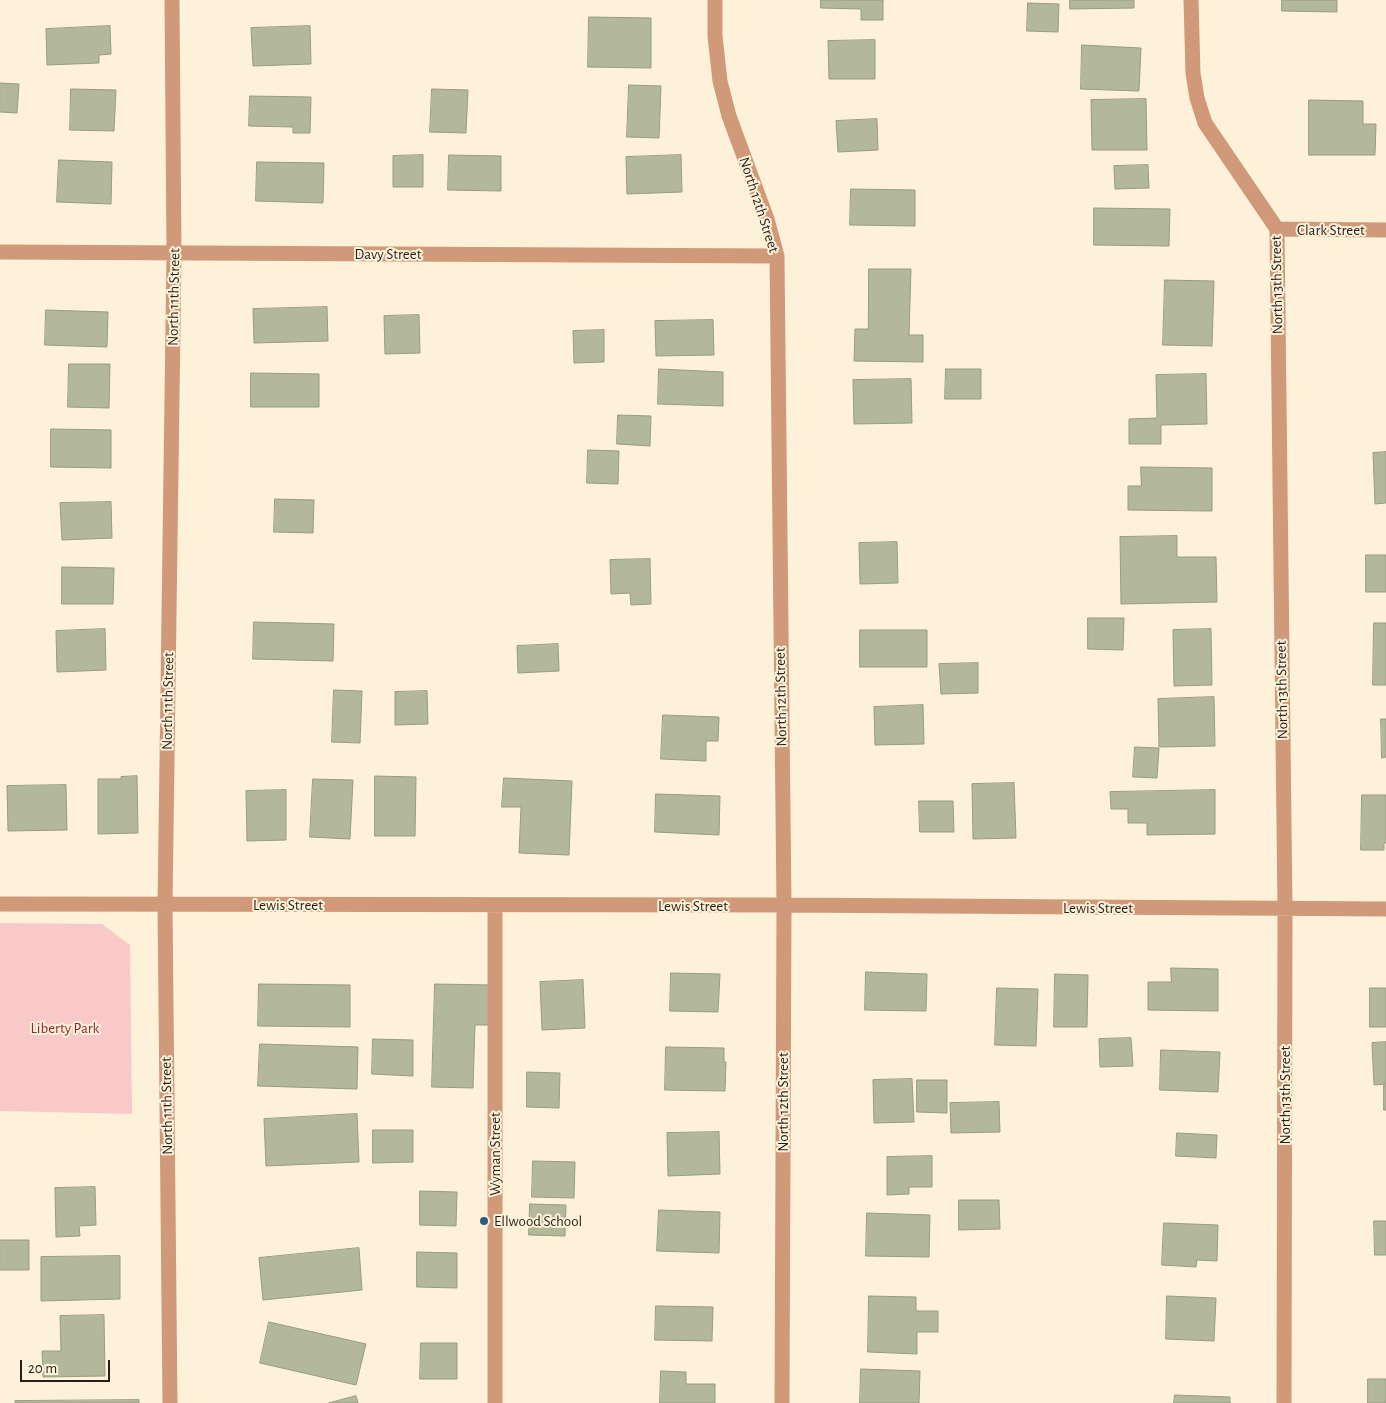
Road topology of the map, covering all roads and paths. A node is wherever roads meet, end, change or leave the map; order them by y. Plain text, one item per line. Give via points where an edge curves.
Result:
1 (172, 0) edge
2 (715, 0) edge
3 (1191, 0) edge
4 (1277, 229) junction
5 (1386, 230) edge
6 (0, 252) edge
7 (174, 253) junction
8 (777, 256) junction
9 (0, 904) edge
10 (165, 905) junction
11 (495, 906) junction
12 (784, 906) junction
13 (1285, 909) junction
14 (1386, 909) edge
15 (170, 1403) edge
16 (495, 1403) edge
17 (782, 1403) edge
18 (1284, 1403) edge

1 - 7 street, North 11th Street
2 - 8 street, North 12th Street via 720,81
3 - 4 street, North 13th Street via 1193,73 1205,123
4 - 5 street, Clark Street
4 - 13 street, North 13th Street
6 - 7 street, Davy Street
7 - 8 street, Davy Street
7 - 10 street, North 11th Street
8 - 12 street, North 12th Street
9 - 10 street, Lewis Street
10 - 11 street, Lewis Street
10 - 15 street, North 11th Street
11 - 12 street, Lewis Street
11 - 16 street, Wyman Street
12 - 13 street, Lewis Street
12 - 17 street, North 12th Street
13 - 14 street, Lewis Street
13 - 18 street, North 13th Street

